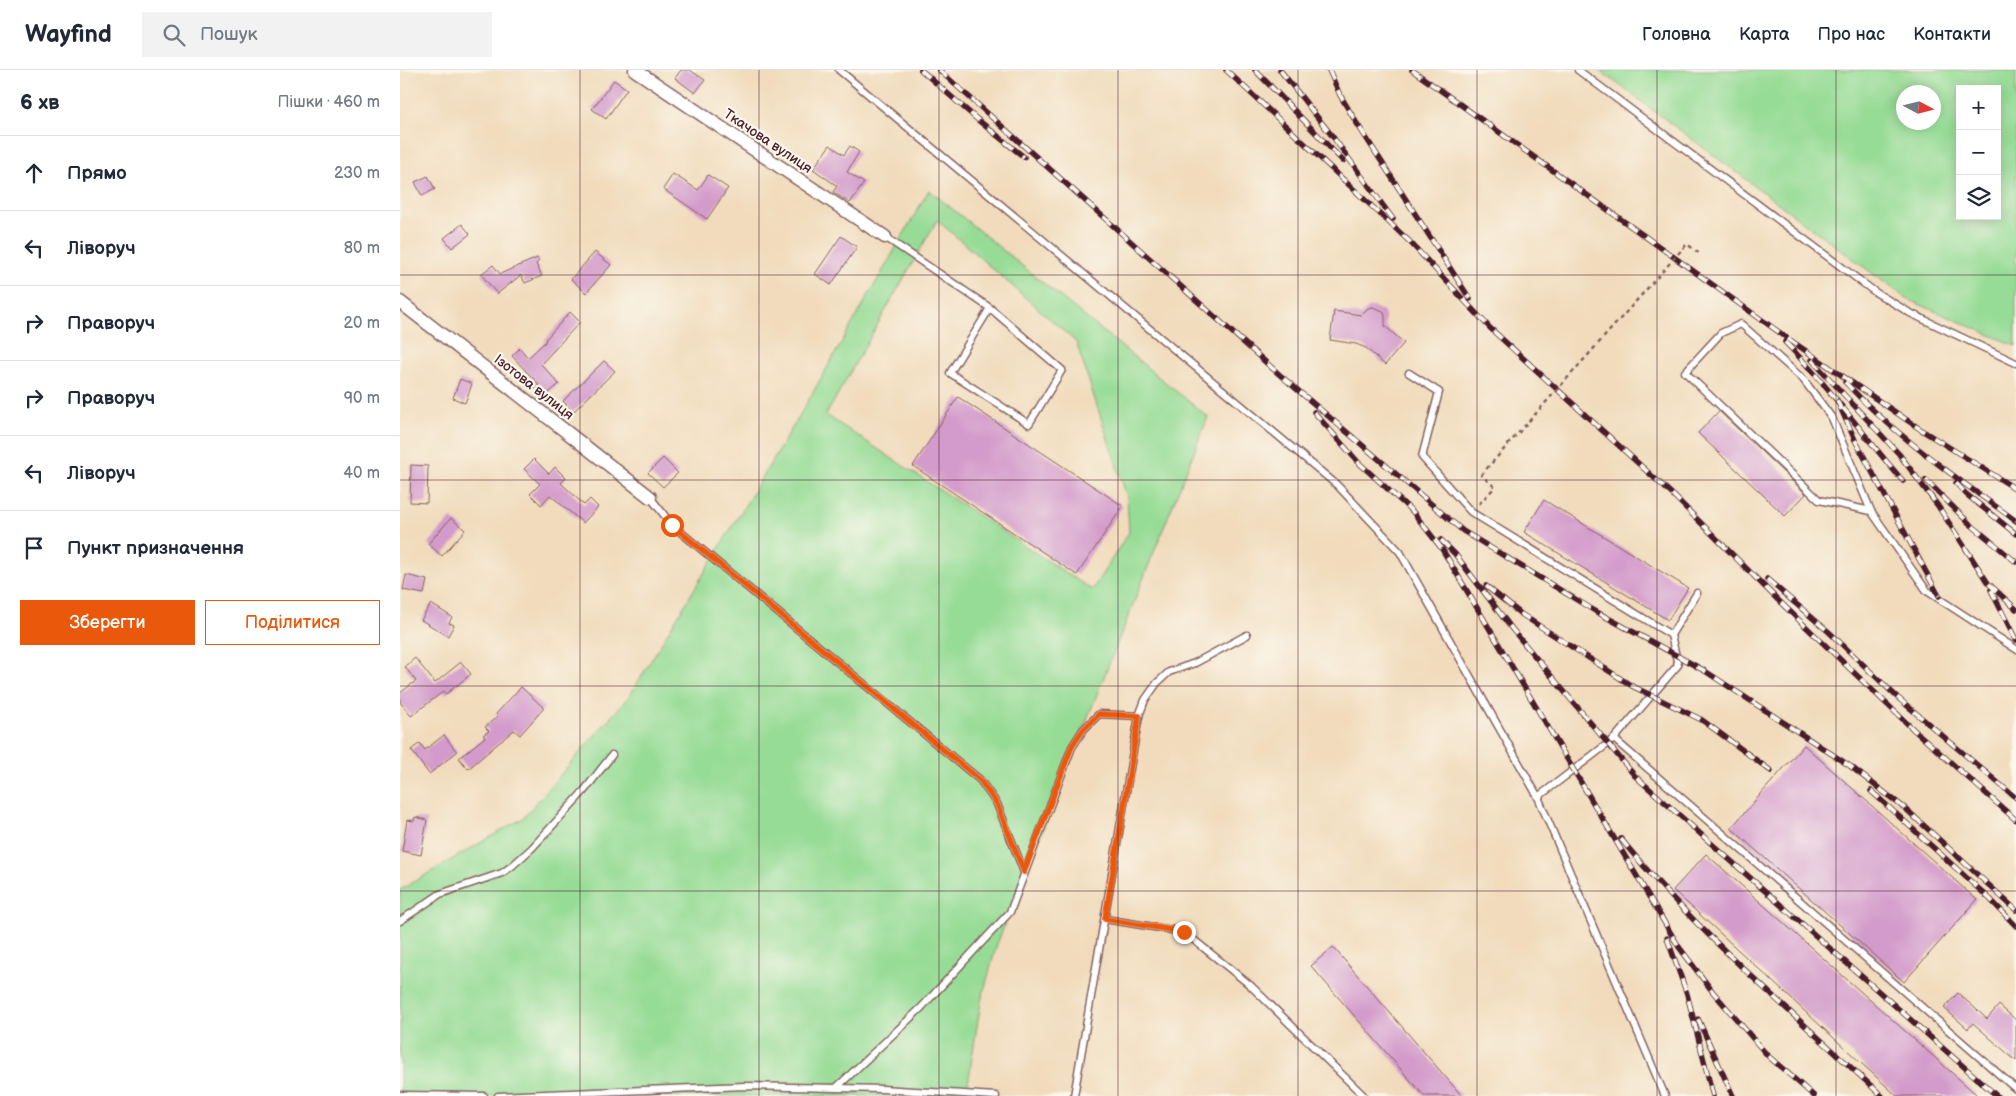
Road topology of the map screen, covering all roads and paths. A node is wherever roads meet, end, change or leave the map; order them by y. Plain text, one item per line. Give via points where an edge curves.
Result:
1 (635, 70) edge
2 (839, 70) edge
3 (1578, 70) edge
4 (885, 236) joint
5 (1700, 254) dead end
6 (400, 302) edge
7 (990, 308) junction
8 (2016, 363) edge
9 (1409, 373) dead end
10 (650, 497) joint
11 (1871, 511) junction
12 (1471, 512) junction
13 (1697, 594) dead end
14 (1247, 635) dead end
15 (1672, 635) junction
16 (2016, 649) edge
17 (1139, 716) junction
18 (1614, 739) junction
19 (612, 755) dead end
20 (1538, 797) junction
21 (1024, 872) junction
22 (1105, 919) junction
23 (400, 921) edge
24 (836, 1088) junction
25 (2016, 1089) edge
26 (400, 1095) edge
27 (484, 1096) edge
28 (498, 1096) edge
29 (996, 1096) edge
30 (1074, 1096) edge
31 (1364, 1096) edge
32 (1664, 1096) edge

1 - 4 street, Ткачова вулиця
2 - 20 lane via 1337,485 1400,552
3 - 8 lane via 1875,292 1910,313
4 - 7 lane
5 - 12 path, bridge via 1687,244 1481,476 1495,487
6 - 10 street, Ізотова вулиця
7 - 7 lane via 950,373 1028,424 1062,370
9 - 12 lane via 1439,392 1422,457
10 - 21 lane via 672,525 980,780 997,804
11 - 11 lane via 1819,500 1685,372 1722,333 1741,324 1803,379 1832,418
11 - 16 lane via 1927,591
12 - 15 lane
13 - 15 lane
14 - 17 lane via 1195,663 1169,672 1145,700
15 - 18 lane via 1678,665
17 - 21 lane via 1099,714 1083,730 1072,746
17 - 22 lane
18 - 20 lane
18 - 25 lane
19 - 23 lane via 584,791 512,866 502,873 440,894
20 - 32 lane
21 - 24 lane via 1010,912 921,1008
22 - 30 lane
22 - 31 lane via 1184,932 1250,985
24 - 28 lane via 745,1086
24 - 29 lane
26 - 27 lane

